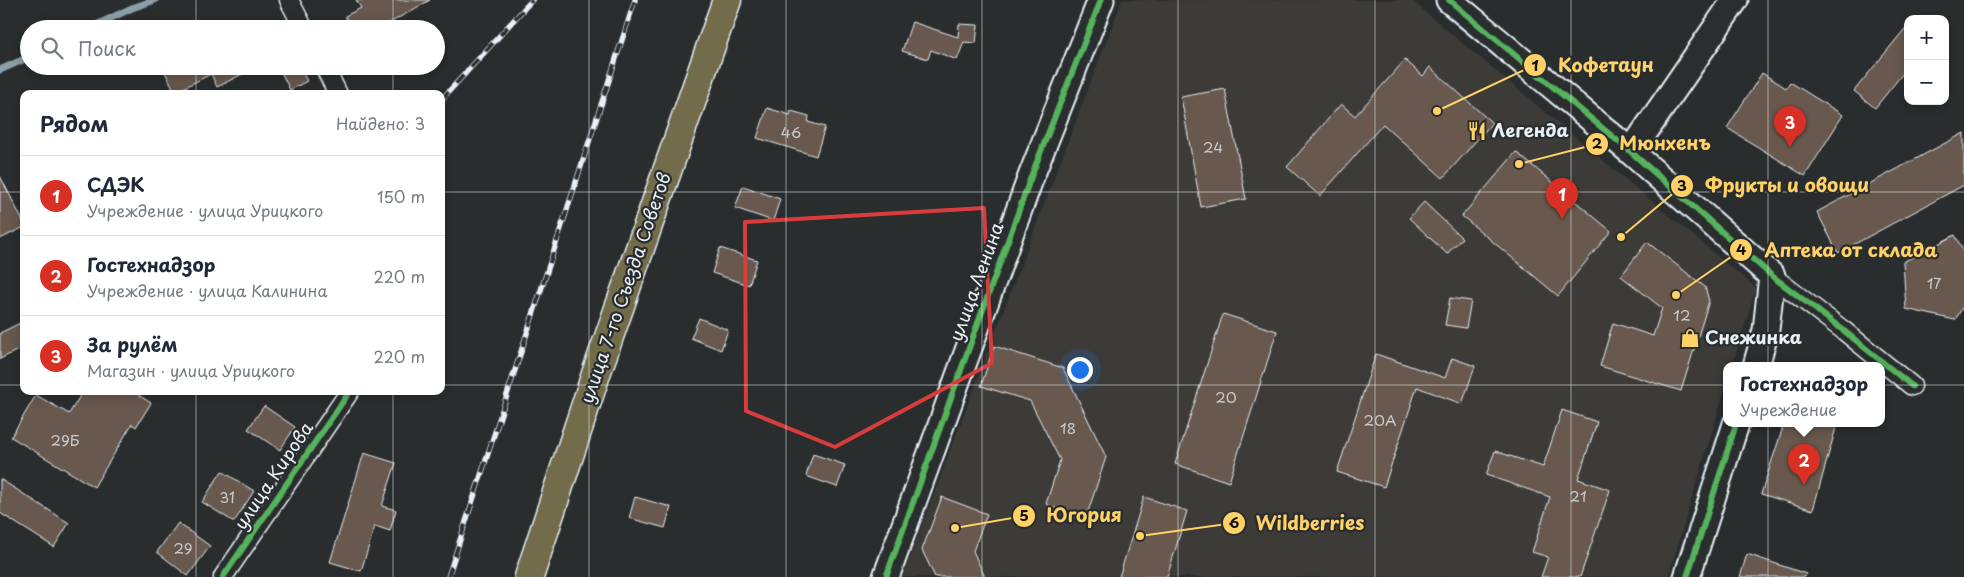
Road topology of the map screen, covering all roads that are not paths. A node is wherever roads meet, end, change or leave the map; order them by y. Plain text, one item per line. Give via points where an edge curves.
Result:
1 (289, 0) edge
2 (727, 0) edge
3 (1101, 0) edge
4 (1449, 0) edge
5 (1735, 0) edge
6 (299, 20) edge
7 (328, 75) edge
8 (336, 90) edge
9 (1631, 152) junction
10 (1772, 276) junction
11 (1757, 362) edge
12 (1882, 362) edge
13 (1885, 364) edge
14 (1912, 386) dead end
15 (347, 395) edge
16 (1735, 427) edge
17 (223, 577) edge
18 (529, 577) edge
19 (886, 577) edge
20 (1687, 577) edge

1 - 6 street
2 - 18 main road, улица 7-го Съезда Советов via 597,371
3 - 19 street, улица Ленина via 1032,174
4 - 9 street
5 - 9 street
7 - 8 street
9 - 10 street
10 - 11 street via 1767,321
10 - 12 street
13 - 14 street
15 - 17 street, улица Кирова
16 - 20 street

